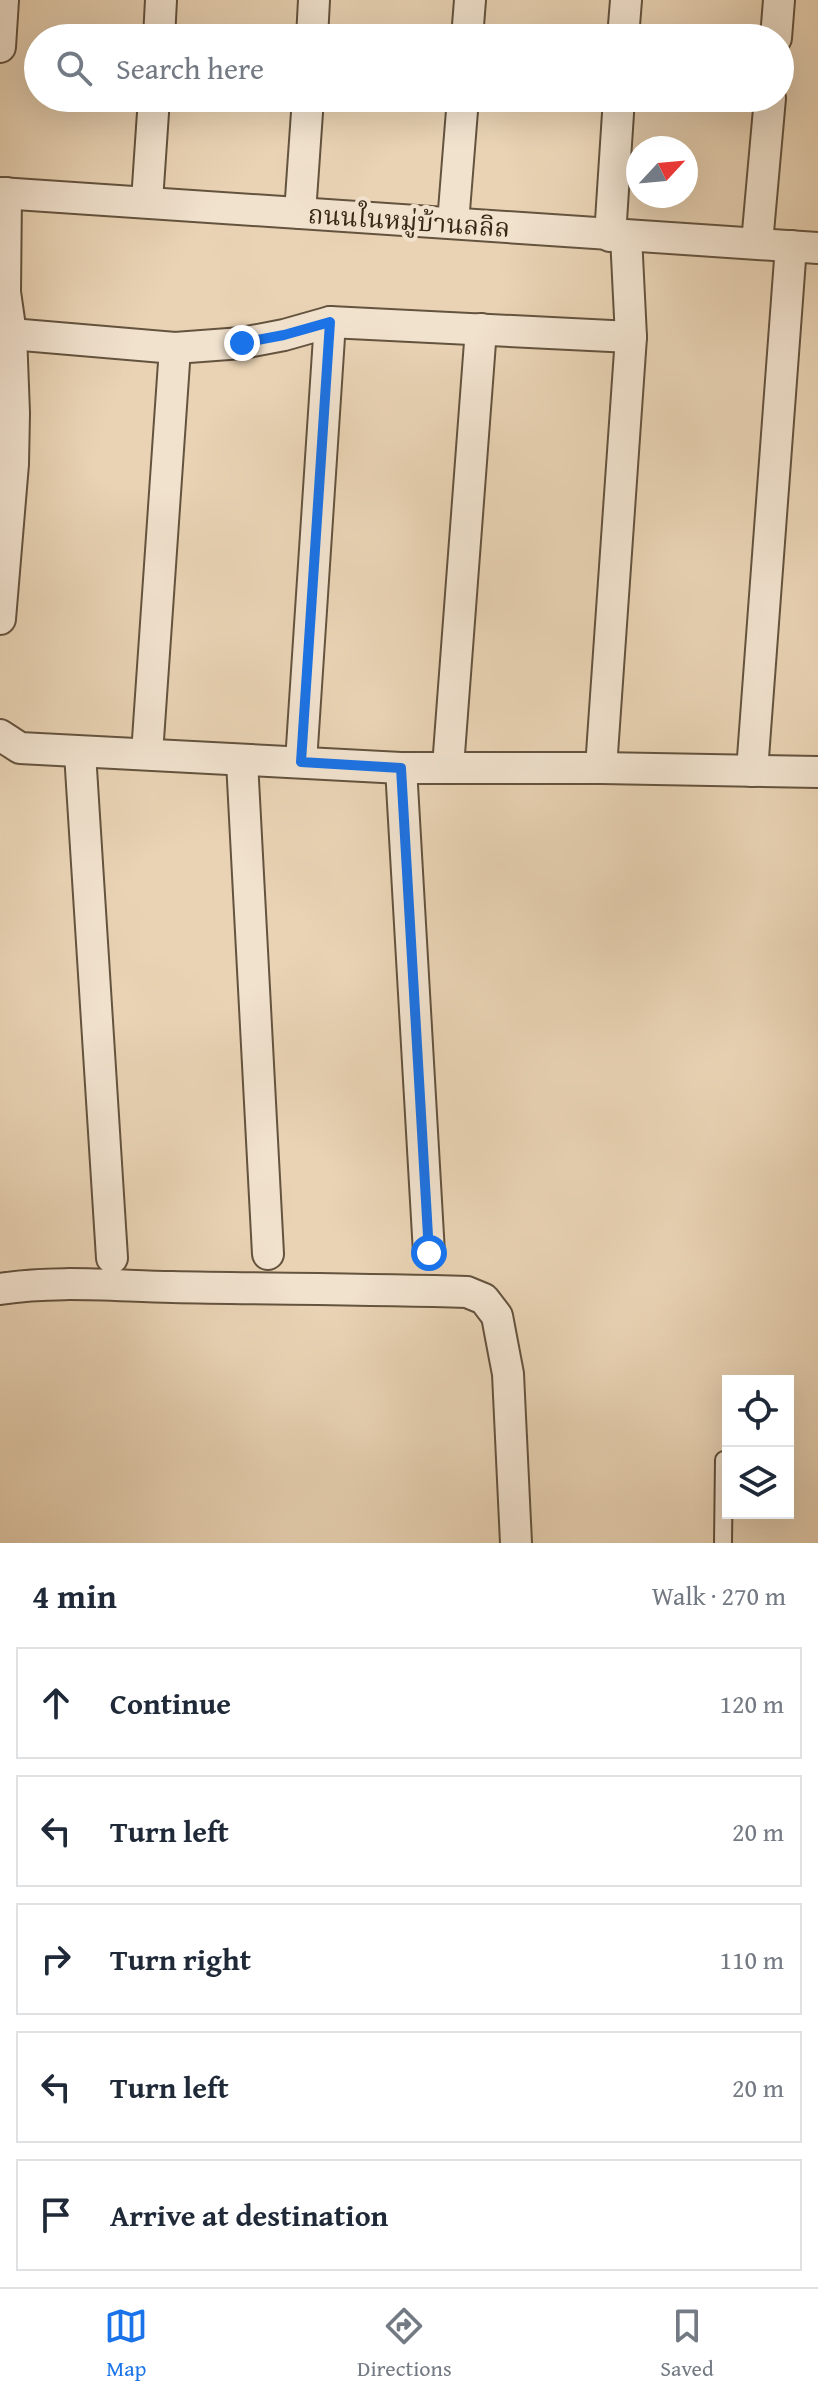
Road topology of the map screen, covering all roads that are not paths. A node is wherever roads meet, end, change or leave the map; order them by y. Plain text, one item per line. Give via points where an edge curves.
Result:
1 (3, 0) edge
2 (161, 0) edge
3 (314, 0) edge
4 (470, 0) edge
5 (626, 0) edge
6 (779, 0) edge
7 (160, 24) edge
8 (313, 24) edge
9 (468, 24) edge
10 (624, 24) edge
11 (777, 24) edge
12 (0, 47) edge
13 (153, 112) edge
14 (307, 112) edge
15 (462, 112) edge
16 (619, 112) edge
17 (769, 112) edge
18 (3, 193) edge
19 (147, 201) junction
20 (300, 213) junction
21 (453, 223) junction
22 (618, 236) junction
23 (757, 243) junction
24 (804, 247) edge
25 (330, 322) junction
26 (481, 329) junction
27 (11, 334) junction
28 (631, 337) junction
29 (175, 348) junction
30 (0, 619) edge
31 (0, 735) edge
32 (80, 753) junction
33 (147, 754) junction
34 (242, 761) junction
35 (301, 762) junction
36 (448, 767) junction
37 (401, 768) junction
38 (601, 768) junction
39 (752, 771) junction
40 (818, 772) edge
41 (429, 1253) dead end
42 (268, 1254) dead end
43 (112, 1258) dead end
44 (0, 1289) edge
45 (723, 1519) edge
46 (516, 1543) edge
47 (723, 1543) edge

1 - 12 street
2 - 7 street
3 - 8 street
4 - 9 street
5 - 10 street
6 - 11 street
13 - 19 street
14 - 20 street
15 - 21 street
16 - 22 street
17 - 23 street
18 - 19 street, ถนนในหมู่บ้านลลิล
18 - 27 street
19 - 20 street, ถนนในหมู่บ้านลลิล
20 - 21 street, ถนนในหมู่บ้านลลิล
21 - 22 street, ถนนในหมู่บ้านลลิล
22 - 23 street, ถนนในหมู่บ้านลลิล
22 - 28 street
23 - 24 street, ถนนในหมู่บ้านลลิล
24 - 39 street
25 - 26 street
25 - 29 street via 242,343
25 - 35 street
26 - 28 street
26 - 36 street
27 - 29 street
27 - 30 street via 13,464
28 - 38 street
29 - 33 street
31 - 32 street via 20,748
32 - 33 street
32 - 43 street
33 - 34 street
34 - 35 street
34 - 42 street
35 - 37 street
36 - 37 street
36 - 38 street
37 - 41 street
38 - 39 street
39 - 40 street
44 - 46 street via 69,1283 335,1288 467,1292 484,1299 497,1316 508,1374
45 - 47 lane

